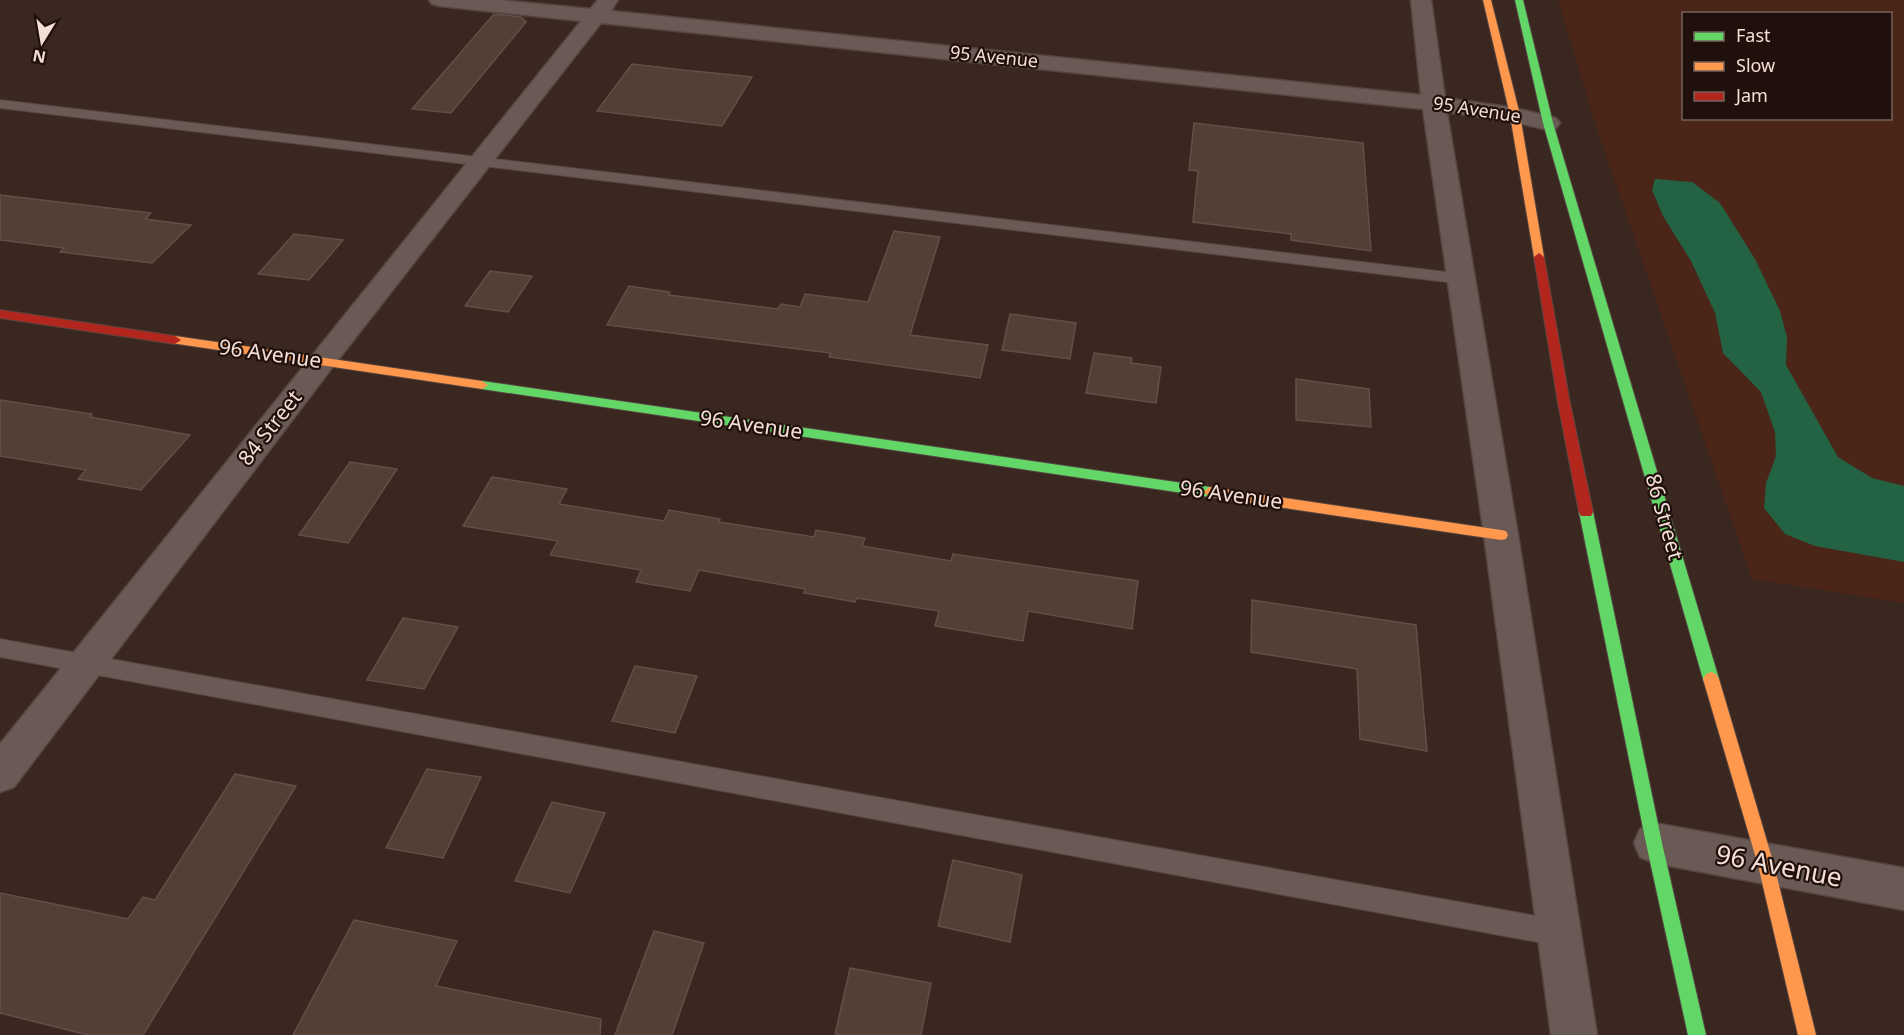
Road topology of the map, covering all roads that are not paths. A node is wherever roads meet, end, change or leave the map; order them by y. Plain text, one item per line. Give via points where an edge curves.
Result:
1 (439, 0) edge
2 (1421, 0) edge
3 (1487, 0) edge
4 (1519, 0) edge
5 (603, 8) edge
6 (1434, 103) junction
7 (0, 104) edge
8 (1515, 115) junction
9 (1548, 123) junction
10 (481, 162) junction
11 (1463, 279) junction
12 (0, 314) edge
13 (321, 362) junction
14 (1501, 535) junction
15 (0, 648) edge
16 (86, 664) junction
17 (0, 774) edge
18 (1654, 843) junction
19 (1766, 865) junction
20 (1904, 889) edge
21 (1559, 933) junction
22 (1574, 1035) edge
23 (1697, 1035) edge
24 (1807, 1035) edge

1 - 5 street, 95 Avenue
2 - 6 street
3 - 8 main road
4 - 9 main road, 86 Street
5 - 6 street, 95 Avenue
5 - 10 street, 84 Street
6 - 8 street, 95 Avenue
6 - 11 street
7 - 10 lane
8 - 9 street, 95 Avenue
8 - 18 main road via 1564,403
9 - 19 main road, 86 Street
10 - 11 lane
10 - 13 street, 84 Street
11 - 14 street
12 - 13 main road, 96 Avenue
13 - 14 main road, 96 Avenue
13 - 16 street, 84 Street
14 - 21 street
15 - 16 lane
16 - 17 street, 84 Street
16 - 21 lane
18 - 19 street, 96 Avenue
18 - 23 main road
19 - 20 street, 96 Avenue
19 - 24 main road, 86 Street
21 - 22 street

